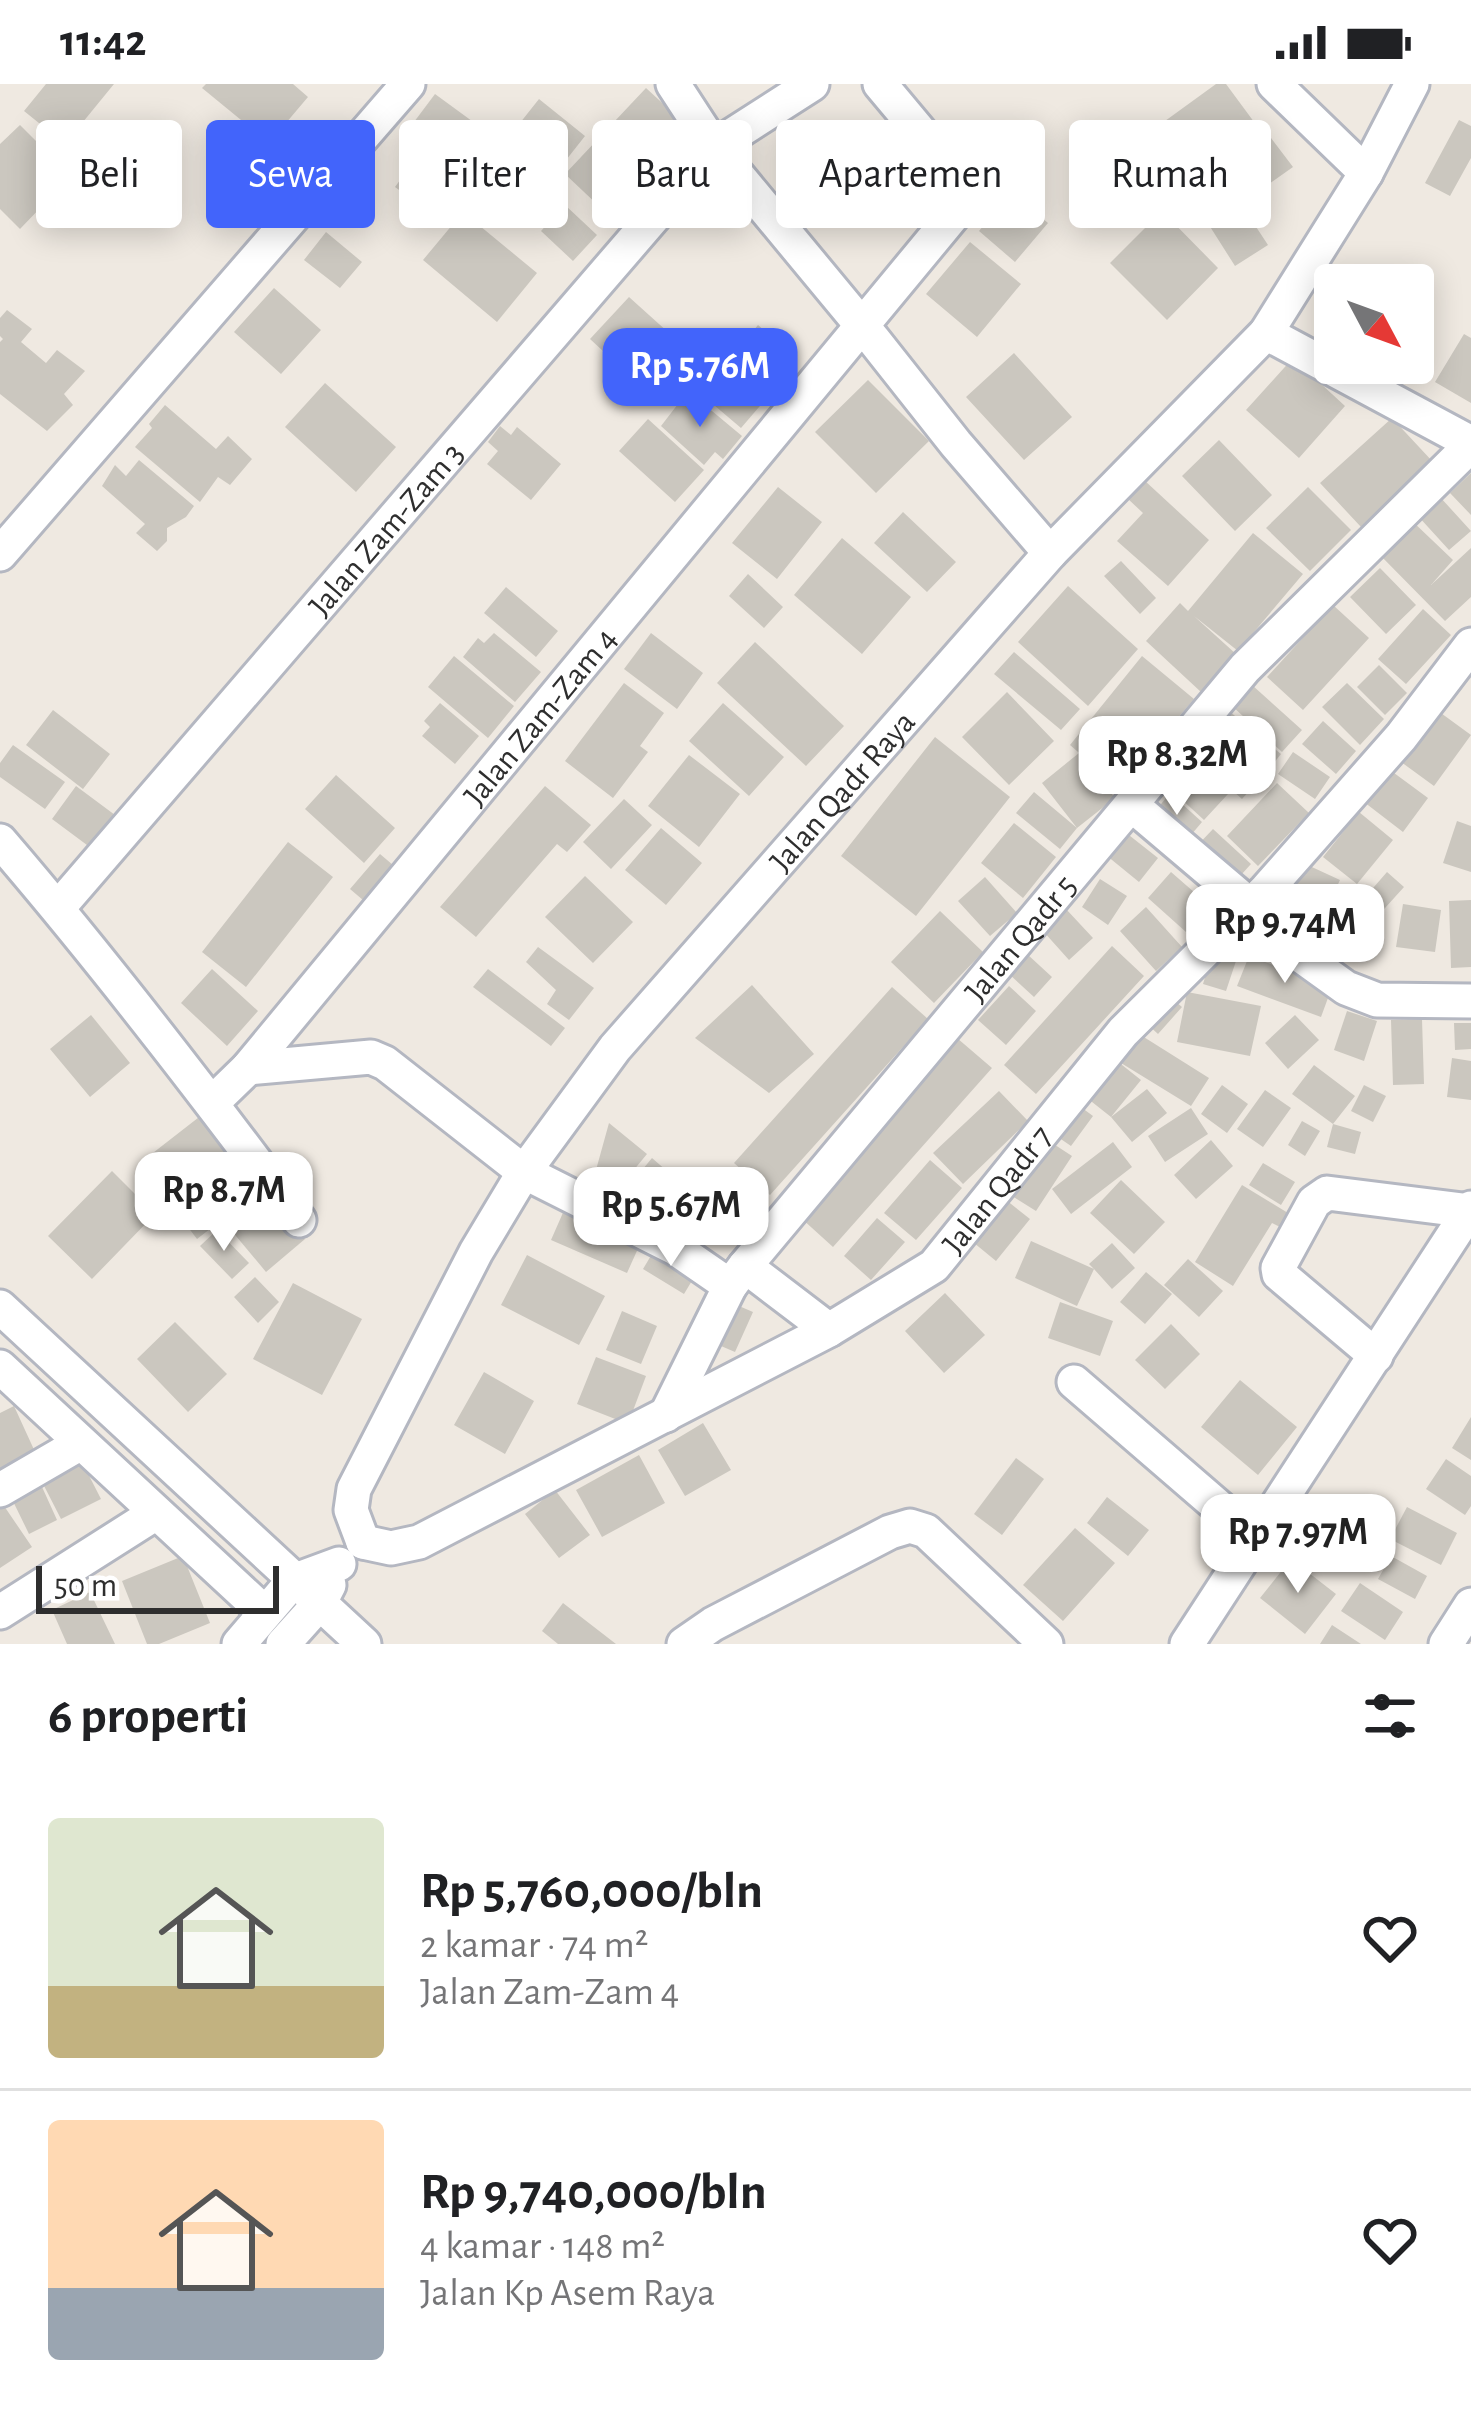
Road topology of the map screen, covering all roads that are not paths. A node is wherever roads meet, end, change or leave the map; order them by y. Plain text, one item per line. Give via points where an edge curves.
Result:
1 (408, 84) edge
2 (673, 84) edge
3 (812, 84) edge
4 (880, 84) edge
5 (1274, 84) edge
6 (1412, 84) edge
7 (696, 120) edge
8 (752, 123) edge
9 (1366, 172) junction
10 (752, 193) edge
11 (644, 228) edge
12 (863, 326) junction
13 (1266, 333) junction
14 (1471, 444) edge
15 (0, 554) edge
16 (1050, 554) junction
17 (1471, 645) edge
18 (1133, 806) junction
19 (0, 841) edge
20 (1259, 898) junction
21 (58, 908) junction
22 (1471, 1001) edge
23 (248, 1068) junction
24 (212, 1103) junction
25 (524, 1172) junction
26 (1470, 1210) edge
27 (298, 1220) dead end
28 (737, 1276) junction
29 (0, 1306) edge
30 (829, 1330) junction
31 (1376, 1356) junction
32 (0, 1367) edge
33 (1074, 1382) dead end
34 (666, 1415) junction
35 (81, 1443) junction
36 (0, 1490) edge
37 (156, 1513) junction
38 (1257, 1540) junction
39 (351, 1553) junction
40 (293, 1581) junction
41 (319, 1604) junction
42 (1470, 1607) edge
43 (0, 1612) edge
44 (284, 1634) edge
45 (723, 1634) edge
46 (238, 1644) edge
47 (364, 1644) edge
48 (684, 1644) edge
49 (1046, 1644) edge
50 (1187, 1644) edge
51 (1446, 1644) edge

1 - 15 street
2 - 7 street
3 - 8 street, Jalan Zam-Zam 3
4 - 12 street, Jalan Zam-Zam 4 via 964,190 960,207
5 - 9 street
6 - 9 street, Jalan Qadr Raya
9 - 13 street, Jalan Qadr Raya
10 - 12 street
11 - 21 street, Jalan Zam-Zam 3
12 - 16 street
12 - 23 street, Jalan Zam-Zam 4
13 - 14 street
13 - 16 street, Jalan Qadr Raya
14 - 18 street, Jalan Qadr 5 via 1245,668
16 - 25 street, Jalan Qadr Raya via 615,1048
17 - 20 street, Jalan Qadr 7
18 - 20 street
18 - 28 street, Jalan Qadr 5
19 - 21 street
20 - 22 street via 1289,947 1346,988 1378,1000
20 - 30 street, Jalan Qadr 7 via 1124,1033 934,1266
21 - 24 street
23 - 24 street, Jalan Zam-Zam 4
23 - 25 street via 371,1057
24 - 27 street
25 - 28 street
25 - 39 street, Jalan Qadr Raya via 354,1489
26 - 31 street
26 - 31 street via 1327,1193 1314,1202 1279,1274
28 - 30 street
28 - 34 street, Jalan Qadr 5
29 - 40 street
30 - 34 street, Jalan Qadr 7
31 - 38 street
32 - 35 street
33 - 38 street
34 - 39 street, Jalan Qadr 7 via 419,1542
35 - 36 street
35 - 37 street
37 - 43 street
37 - 44 street
38 - 50 street
39 - 40 street, Jalan Qadr 7
39 - 41 street
40 - 41 street
40 - 44 street
41 - 44 street
41 - 47 street
42 - 51 street
44 - 46 street
45 - 48 street
45 - 49 street via 910,1526 926,1531

